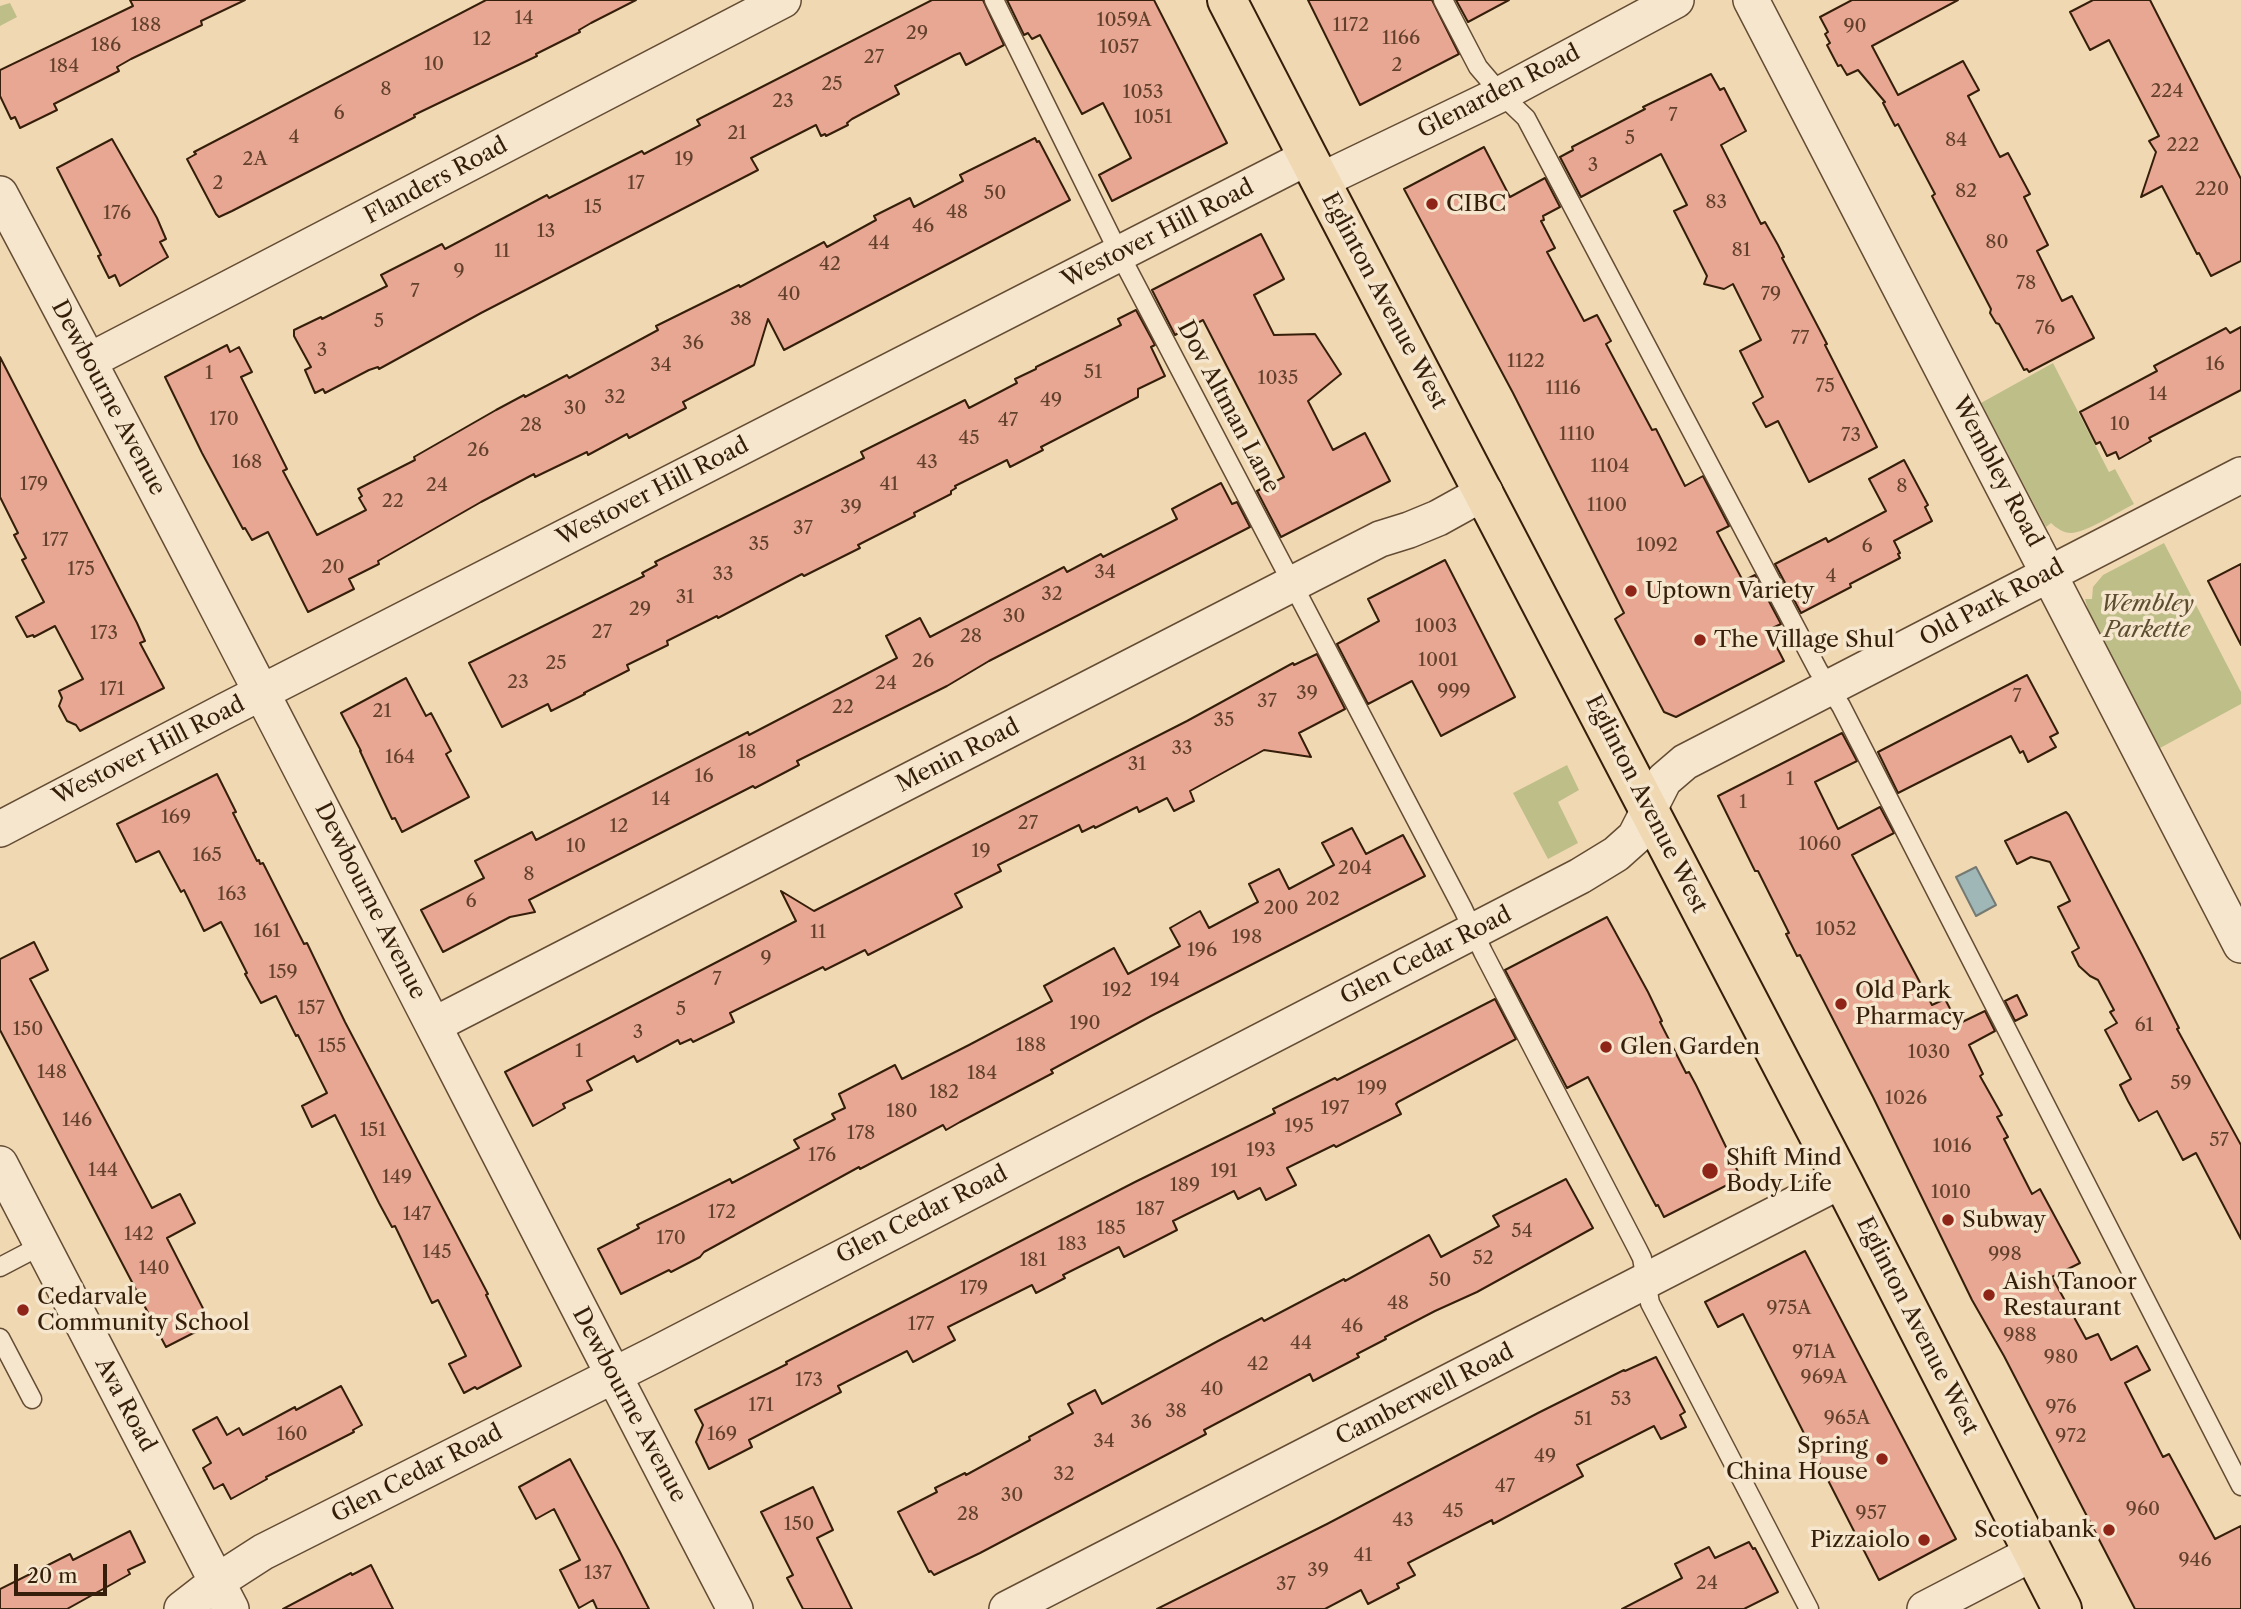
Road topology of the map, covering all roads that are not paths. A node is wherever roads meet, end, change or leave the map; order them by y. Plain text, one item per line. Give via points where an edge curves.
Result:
1 (783, 0) edge
2 (994, 0) edge
3 (1227, 0) edge
4 (1443, 0) edge
5 (1675, 0) edge
6 (1751, 0) edge
7 (1501, 94) junction
8 (1314, 169) junction
9 (0, 194) edge
10 (1119, 253) junction
11 (89, 361) junction
12 (2241, 475) edge
13 (1485, 492) junction
14 (2049, 573) junction
15 (1292, 584) junction
16 (1830, 688) junction
17 (263, 692) junction
18 (1649, 809) junction
19 (0, 829) edge
20 (1473, 931) junction
21 (2241, 945) edge
22 (433, 1025) junction
23 (0, 1164) edge
24 (1842, 1180) junction
25 (42, 1245) junction
26 (0, 1267) edge
27 (1646, 1282) junction
28 (0, 1338) edge
29 (613, 1375) junction
30 (32, 1399) dead end
31 (2241, 1486) edge
32 (2033, 1553) junction
33 (225, 1595) edge
34 (182, 1609) edge
35 (736, 1609) edge
36 (1007, 1609) edge
37 (1809, 1609) edge
38 (1925, 1609) edge
39 (2062, 1609) edge

1 - 11 street, Flanders Road
2 - 10 lane, Dov Altman Lane
3 - 8 main road, Eglinton Avenue West
4 - 7 lane via 1478,67
5 - 7 street, Glenarden Road
6 - 14 street, Wembley Road
7 - 8 street, Glenarden Road
7 - 16 lane via 1526,118
8 - 10 street, Westover Hill Road
8 - 13 main road, Eglinton Avenue West
9 - 11 street, Dewbourne Avenue
10 - 15 lane, Dov Altman Lane
10 - 17 street, Westover Hill Road
11 - 17 street, Dewbourne Avenue
12 - 14 street, Old Park Road
13 - 15 street, Menin Road
13 - 18 main road, Eglinton Avenue West
14 - 16 street, Old Park Road
14 - 21 street, Wembley Road
15 - 20 lane, Dov Altman Lane
15 - 22 street, Menin Road
16 - 18 street, Old Park Road via 1685,762 1664,780
16 - 31 lane
17 - 19 street, Westover Hill Road
17 - 22 street, Dewbourne Avenue
18 - 20 street, Glen Cedar Road via 1635,837 1616,854
18 - 24 main road, Eglinton Avenue West
20 - 27 lane, Dov Altman Lane via 1638,1250
20 - 29 street, Glen Cedar Road
22 - 29 street, Dewbourne Avenue
23 - 25 street, Ava Road
24 - 27 street, Camberwell Road
24 - 32 main road, Eglinton Avenue West
25 - 26 lane
25 - 33 street, Ava Road
27 - 36 street, Camberwell Road
27 - 37 lane, Dov Altman Lane via 1650,1303
28 - 30 lane
29 - 33 street, Glen Cedar Road via 263,1552
29 - 35 street, Dewbourne Avenue
32 - 38 street
32 - 39 main road, Eglinton Avenue West
33 - 34 street, Glen Cedar Road

